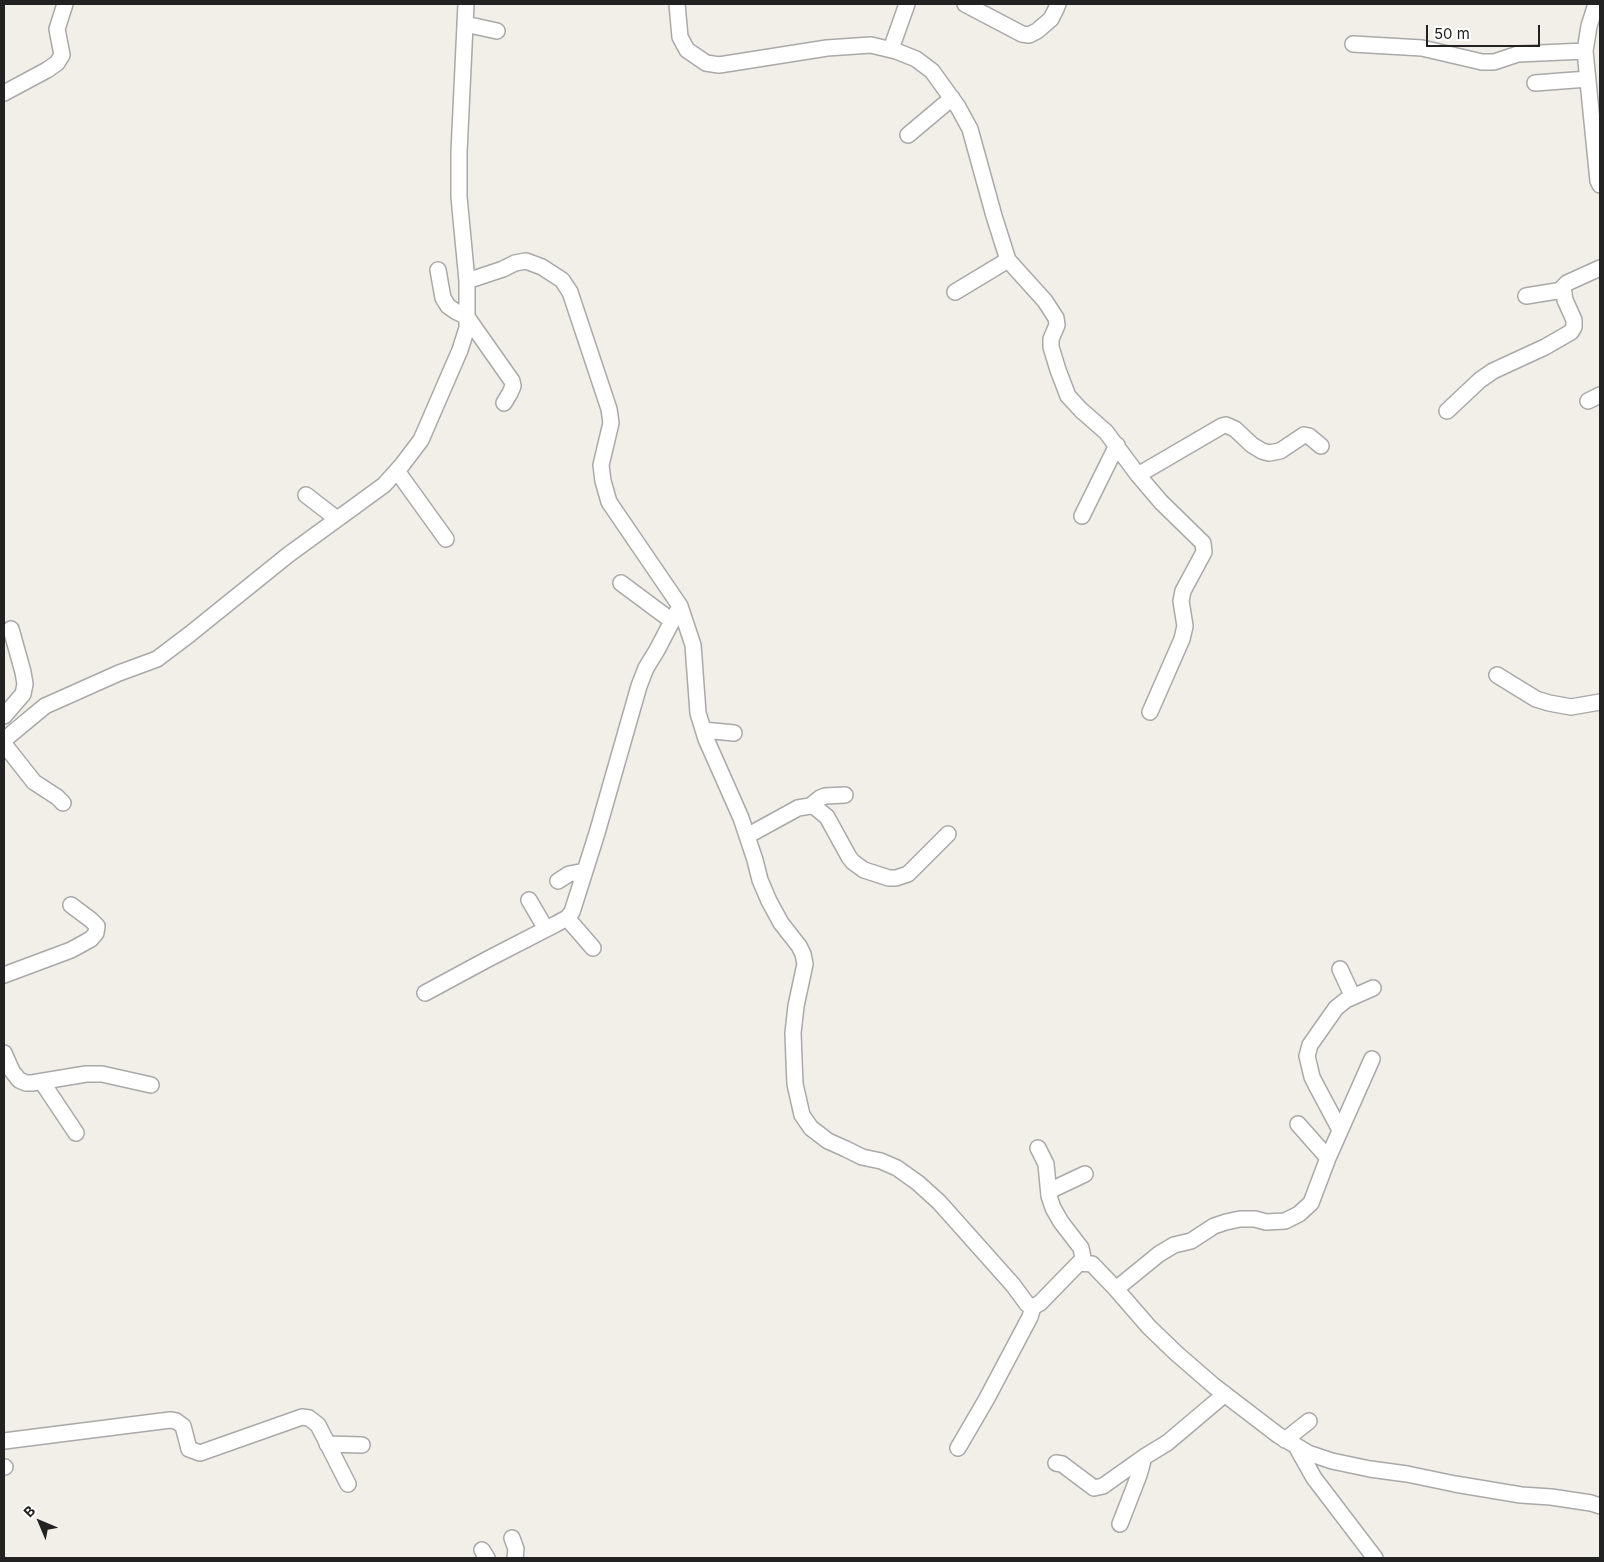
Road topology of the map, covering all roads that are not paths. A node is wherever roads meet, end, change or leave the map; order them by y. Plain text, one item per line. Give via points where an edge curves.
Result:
1 (65, 4) edge
2 (466, 4) edge
3 (677, 4) edge
4 (907, 4) edge
5 (965, 4) edge
6 (1058, 4) edge
7 (1596, 4) edge
8 (465, 24) junction
9 (497, 31) dead end
10 (1353, 44) dead end
11 (891, 49) junction
12 (1585, 51) junction
13 (1588, 79) junction
14 (1535, 83) dead end
15 (4, 93) edge
16 (952, 98) junction
17 (908, 135) dead end
18 (1600, 185) edge
19 (1008, 260) junction
20 (1600, 268) edge
21 (438, 270) dead end
22 (467, 281) junction
23 (1563, 290) junction
24 (955, 292) dead end
25 (1526, 296) dead end
26 (468, 317) junction
27 (504, 404) dead end
28 (1447, 411) dead end
29 (1117, 446) junction
30 (1321, 446) dead end
31 (397, 471) junction
32 (1138, 475) junction
33 (306, 495) dead end
34 (1082, 516) dead end
35 (337, 519) junction
36 (446, 539) dead end
37 (622, 582) dead end
38 (680, 606) junction
39 (672, 621) junction
40 (11, 629) dead end
41 (1497, 675) dead end
42 (1600, 702) edge
43 (1150, 712) dead end
44 (4, 716) edge
45 (703, 730) junction
46 (734, 733) dead end
47 (4, 740) edge
48 (4, 744) edge
49 (845, 795) dead end
50 (63, 803) dead end
51 (810, 806) junction
52 (948, 834) dead end
53 (747, 836) junction
54 (585, 871) junction
55 (558, 881) dead end
56 (529, 900) dead end
57 (71, 905) dead end
58 (567, 918) junction
59 (546, 929) junction
60 (593, 948) dead end
61 (1340, 969) dead end
62 (4, 975) edge
63 (1373, 988) dead end
64 (425, 993) dead end
65 (1353, 997) junction
66 (4, 1053) edge
67 (1372, 1059) dead end
68 (42, 1082) junction
69 (152, 1086) dead end
70 (1298, 1124) dead end
71 (1340, 1130) junction
72 (76, 1133) dead end
73 (1038, 1148) dead end
74 (1328, 1158) junction
75 (1085, 1174) dead end
76 (1049, 1191) junction
77 (1084, 1262) junction
78 (1116, 1289) junction
79 (1033, 1307) junction
80 (1224, 1394) junction
81 (1309, 1421) dead end
82 (4, 1441) edge
83 (1290, 1443) junction
84 (326, 1444) junction
85 (362, 1445) dead end
86 (958, 1448) dead end
87 (1144, 1457) junction
88 (1056, 1463) dead end
89 (348, 1484) dead end
90 (1600, 1506) edge
91 (1120, 1524) dead end
92 (512, 1538) dead end
93 (515, 1558) edge
94 (1375, 1558) edge

1 - 15 street via 57,29 62,54 57,63
2 - 8 street
3 - 11 street via 680,36 687,50 706,63 718,65 827,48 871,45
4 - 11 street
5 - 6 street via 1029,35 1050,19
7 - 12 street
8 - 9 street
8 - 22 street via 459,197
10 - 12 street via 1422,48 1482,62 1494,62 1518,54
11 - 16 street via 916,59 932,71
12 - 13 street
13 - 14 street
13 - 18 street
16 - 17 street
16 - 19 street via 970,129
19 - 24 street
19 - 29 street via 1056,318 1051,347 1068,396
20 - 23 street via 1567,283
21 - 26 street via 443,298 448,306
22 - 26 street
22 - 38 street via 526,261 562,280 570,292 609,409 610,422 601,465 609,502
23 - 25 street
23 - 28 street via 1574,320 1571,332 1492,371
26 - 27 street via 512,381
26 - 31 street via 460,350 422,440
29 - 32 street
29 - 34 street
30 - 32 street via 1304,435 1280,450 1262,452 1226,425
31 - 35 street via 384,485
31 - 36 street
32 - 43 street via 1203,544 1204,552 1183,591 1181,601 1185,626 1182,639
33 - 35 street
35 - 47 street via 157,658 45,706
37 - 39 street
38 - 39 street
38 - 45 street via 693,645 698,713
39 - 54 street via 639,686
40 - 44 street via 25,684 22,694
41 - 42 street via 1549,703 1571,707
45 - 46 street
45 - 53 street
48 - 50 street via 34,782
49 - 51 street via 825,796
51 - 52 street via 820,809 827,817 853,862 864,870 890,878 908,874
51 - 53 street via 798,808
53 - 79 street via 769,901 799,946 805,964 793,1033 795,1084 802,1115 828,1141 862,1157 897,1168 918,1183
54 - 55 street via 569,874
54 - 58 street via 572,912
56 - 59 street
57 - 62 street via 97,926 91,939 71,950
58 - 59 street
58 - 60 street
59 - 64 street
61 - 65 street
63 - 65 street
65 - 71 street via 1336,1008 1310,1045 1307,1056 1312,1077
66 - 68 street via 19,1080 32,1084
67 - 71 street
68 - 69 street via 102,1074
68 - 72 street
70 - 74 street
71 - 74 street
73 - 76 street via 1046,1164
74 - 78 street via 1311,1203 1299,1214 1285,1221 1240,1219 1214,1226 1191,1241 1174,1245 1159,1254
75 - 76 street
76 - 77 street via 1061,1222 1082,1248
77 - 78 street via 1092,1264
77 - 79 street via 1071,1270
78 - 80 street via 1149,1328
79 - 86 street
80 - 83 street
80 - 87 street via 1184,1430
81 - 83 street
82 - 84 street via 170,1420 182,1426 187,1446 192,1452 200,1453 302,1416 315,1422
83 - 90 street via 1308,1453 1370,1470 1591,1502
83 - 94 street
84 - 85 street
84 - 89 street
87 - 88 street via 1103,1486 1094,1488
87 - 91 street
92 - 93 street

